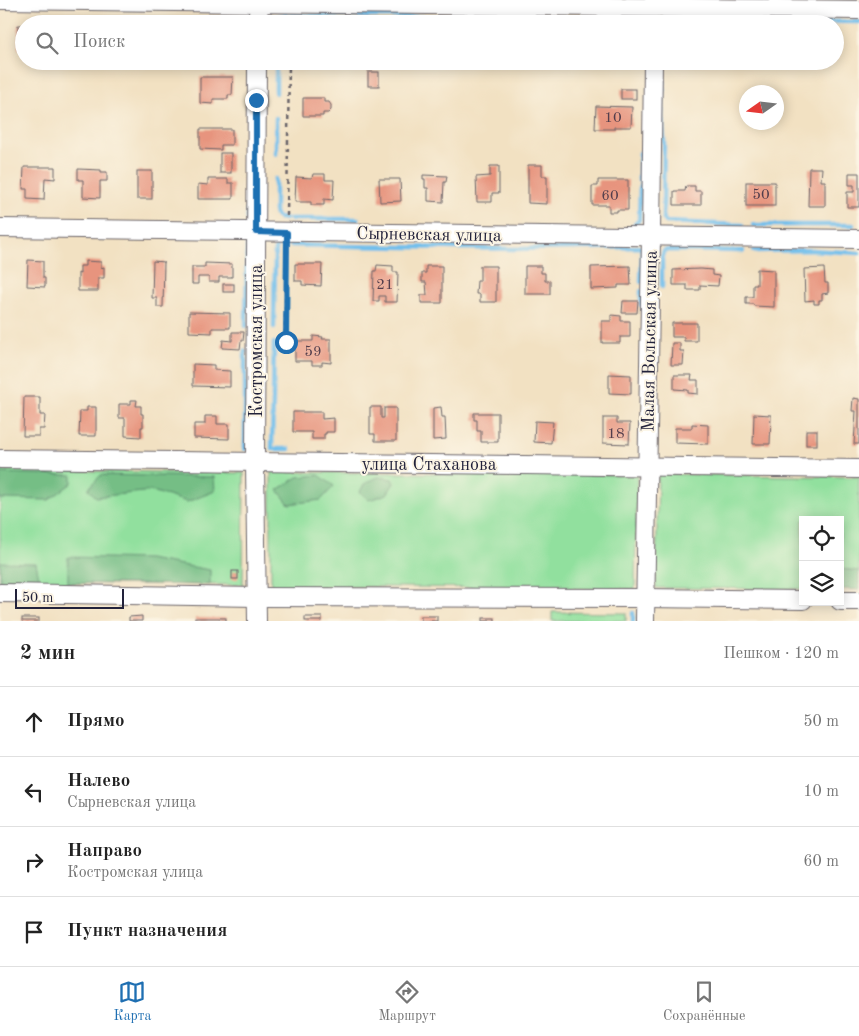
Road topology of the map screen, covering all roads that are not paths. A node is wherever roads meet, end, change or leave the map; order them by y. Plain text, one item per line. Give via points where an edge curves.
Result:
1 (0, 0) edge
2 (258, 2) edge
3 (859, 10) edge
4 (653, 11) edge
5 (258, 15) edge
6 (257, 70) edge
7 (653, 70) edge
8 (0, 228) edge
9 (256, 232) junction
10 (651, 237) junction
11 (859, 239) edge
12 (0, 459) edge
13 (255, 463) junction
14 (647, 466) junction
15 (859, 469) edge
16 (0, 594) edge
17 (257, 597) junction
18 (645, 598) junction
19 (799, 600) edge
20 (844, 601) edge
21 (859, 601) edge
22 (257, 621) edge
23 (645, 621) edge

1 - 2 street
2 - 4 street
2 - 5 street
3 - 4 street
6 - 9 street, Костромская улица
7 - 10 street, Малая Вольская улица
8 - 9 street, Сырневская улица
9 - 10 street, Сырневская улица
9 - 13 street, Костромская улица
10 - 11 street, Сырневская улица
10 - 14 street, Малая Вольская улица
12 - 13 street, улица Стаханова
13 - 14 street, улица Стаханова
13 - 17 street, Костромская улица
14 - 15 street, улица Стаханова
14 - 18 street, Малая Вольская улица
16 - 17 street
17 - 18 street
17 - 22 street, Костромская улица
18 - 19 street
18 - 23 street, Малая Вольская улица
20 - 21 street

